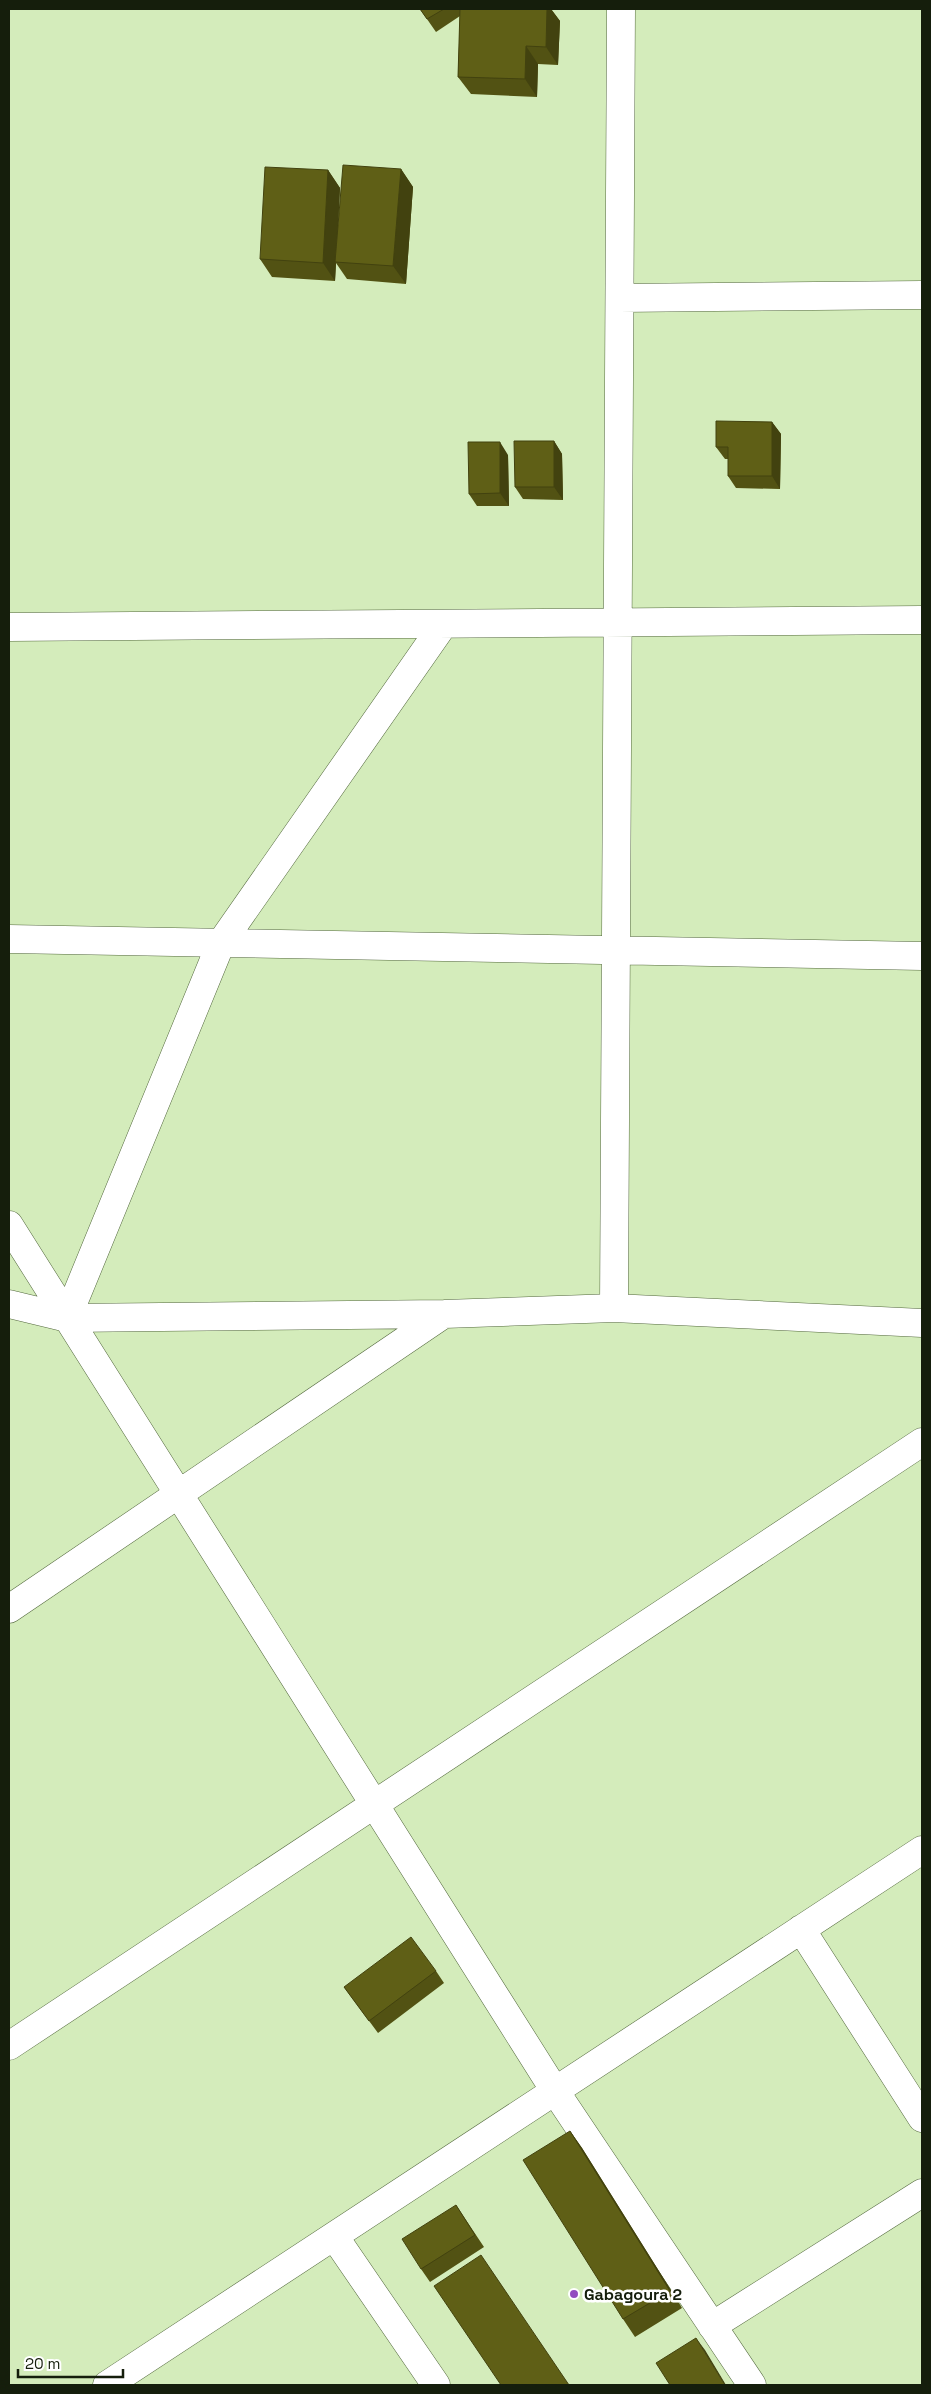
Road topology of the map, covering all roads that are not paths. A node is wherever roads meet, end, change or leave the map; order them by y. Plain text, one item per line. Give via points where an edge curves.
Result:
1 (622, 9) edge
2 (922, 295) edge
3 (620, 298) junction
4 (922, 620) edge
5 (618, 623) junction
6 (443, 625) junction
7 (9, 627) edge
8 (9, 939) edge
9 (221, 943) junction
10 (616, 951) junction
11 (922, 956) edge
12 (9, 1225) edge
13 (9, 1304) edge
14 (614, 1308) junction
15 (444, 1314) junction
16 (67, 1318) junction
17 (922, 1323) edge
18 (922, 1442) edge
19 (178, 1495) junction
20 (9, 1610) edge
21 (374, 1804) junction
22 (922, 1850) edge
23 (801, 1930) junction
24 (9, 2046) edge
25 (555, 2091) junction
26 (922, 2118) edge
27 (922, 2193) edge
28 (334, 2236) junction
29 (712, 2326) junction
30 (107, 2385) edge
31 (436, 2385) edge
32 (752, 2385) edge

1 - 3 street
2 - 3 street
3 - 5 street
4 - 5 street
5 - 6 street
5 - 10 street
6 - 7 street
6 - 9 street
8 - 9 street
9 - 10 street
9 - 16 street
10 - 11 street
10 - 14 street
12 - 16 street
13 - 16 street
14 - 15 street
14 - 17 street
15 - 16 street
15 - 19 street
16 - 19 street
18 - 21 street
19 - 20 street
19 - 21 street
21 - 24 street
21 - 25 street
22 - 23 street
23 - 25 street
23 - 26 street
25 - 28 street
25 - 29 street
27 - 29 street
28 - 30 street
28 - 31 street
29 - 32 street

